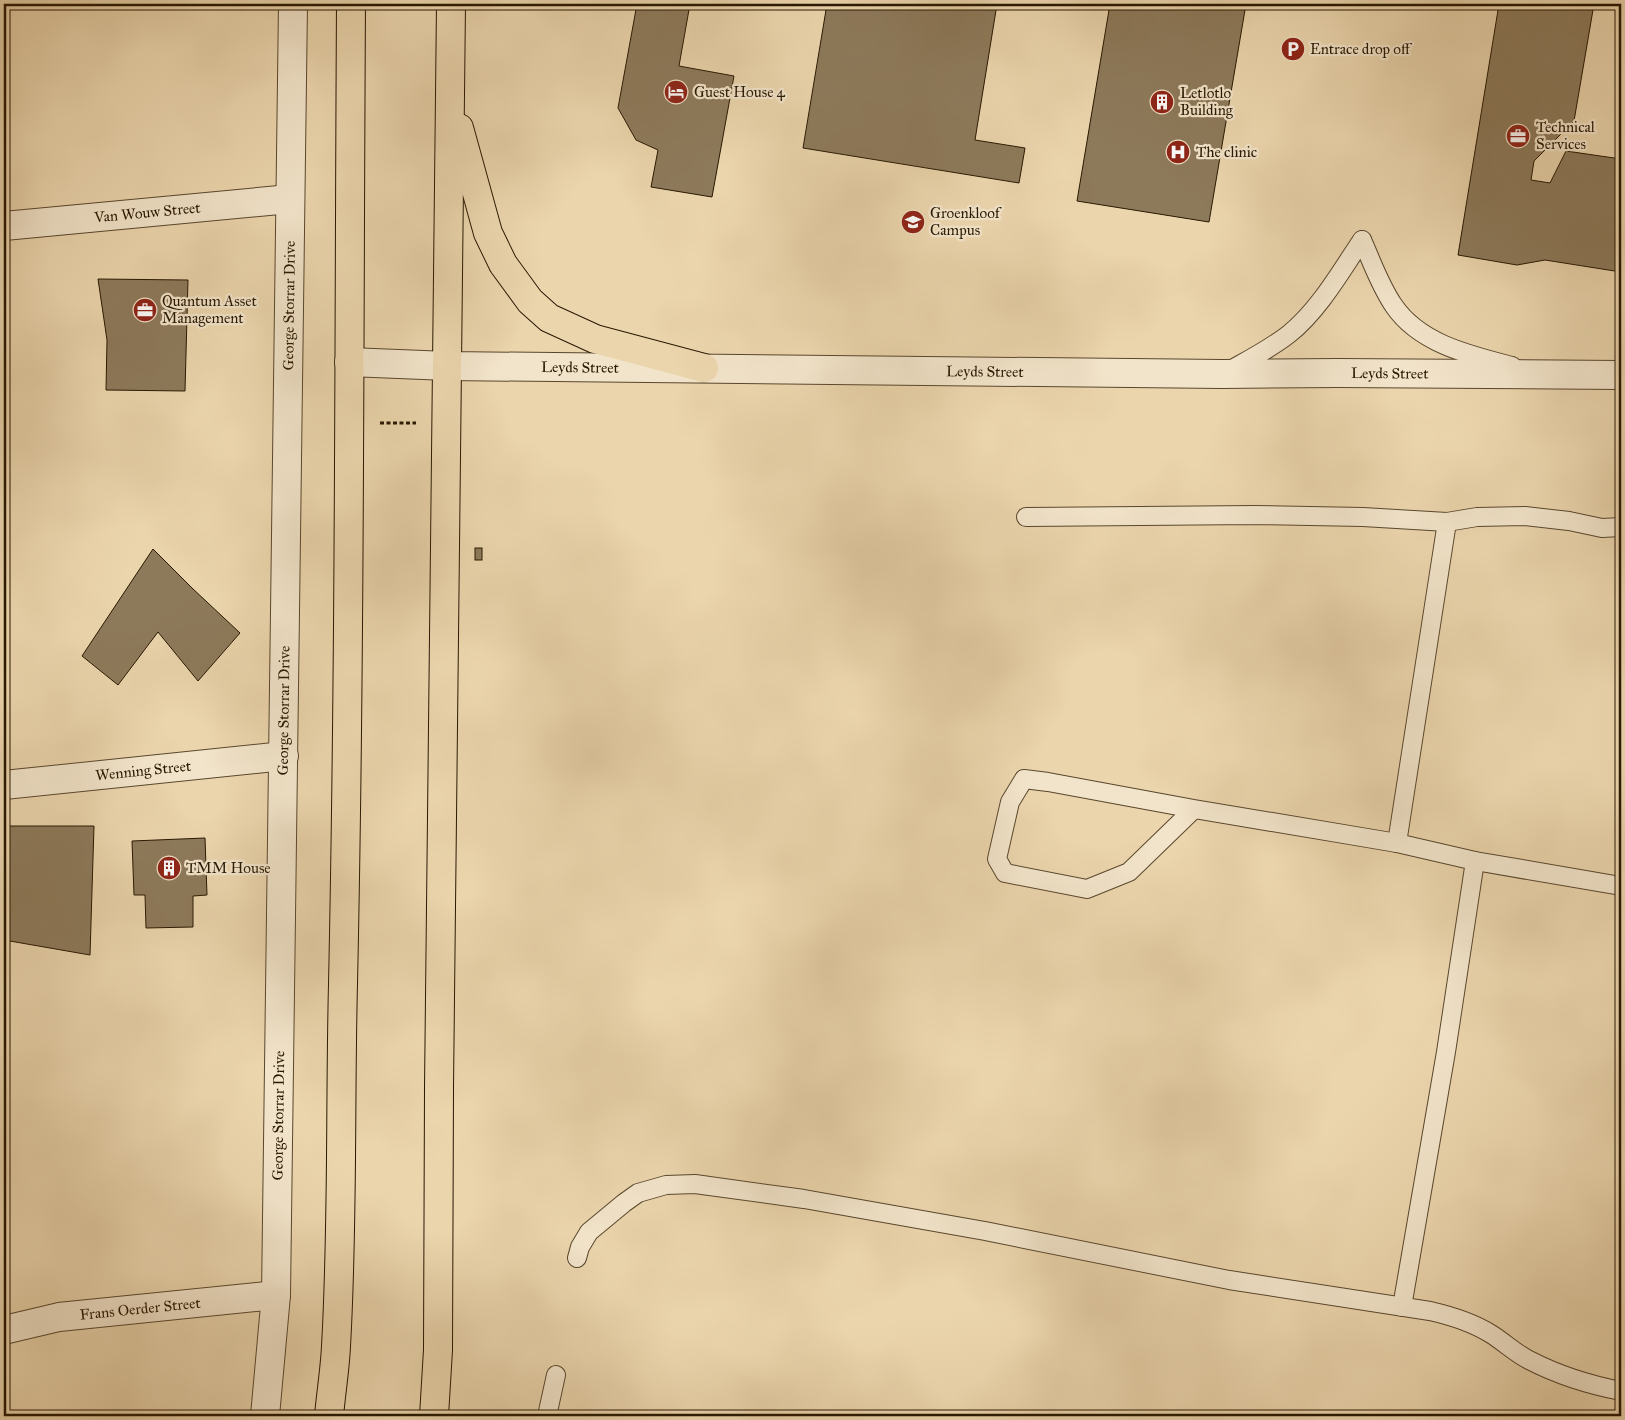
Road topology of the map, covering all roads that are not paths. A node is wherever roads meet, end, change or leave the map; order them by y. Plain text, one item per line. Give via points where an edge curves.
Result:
1 (293, 4) edge
2 (351, 4) edge
3 (452, 4) edge
4 (451, 97) junction
5 (290, 199) junction
6 (4, 226) edge
7 (349, 362) junction
8 (448, 366) junction
9 (704, 368) junction
10 (1222, 374) junction
11 (1540, 374) junction
12 (1621, 375) edge
13 (1026, 517) dead end
14 (1447, 522) junction
15 (1621, 528) edge
16 (284, 756) junction
17 (4, 785) edge
18 (1194, 809) junction
19 (1397, 843) junction
20 (1475, 861) junction
21 (1621, 886) edge
22 (578, 1258) dead end
23 (276, 1295) junction
24 (1402, 1307) junction
25 (4, 1330) edge
26 (556, 1375) dead end
27 (1621, 1391) edge
28 (265, 1416) edge
29 (329, 1416) edge
30 (434, 1416) edge
31 (547, 1416) edge

1 - 5 street, George Storrar Drive
2 - 7 main road
3 - 4 main road
4 - 8 main road
4 - 9 main road via 488,233 503,264 530,301 549,318 595,339
5 - 6 street, Van Wouw Street
5 - 16 street, George Storrar Drive
7 - 8 street, Leyds Street
7 - 29 main road via 349,661 340,1244 336,1349
8 - 9 street, Leyds Street
8 - 30 main road via 438,1350
9 - 10 street, Leyds Street
10 - 11 street, Leyds Street
10 - 11 lane via 1290,333 1308,315 1362,240 1394,306 1413,327 1452,348
11 - 12 street, Leyds Street
13 - 14 lane via 1272,515
14 - 15 lane via 1525,516
14 - 19 lane
16 - 17 street, Wenning Street
16 - 23 street, George Storrar Drive
18 - 18 lane via 1129,872 1087,889 1005,873 997,859 1010,802 1024,780
18 - 19 lane
19 - 20 lane
20 - 21 lane
20 - 24 lane
22 - 24 lane via 580,1247 590,1232 638,1193 666,1185 695,1184 813,1201 985,1231 1230,1280
23 - 25 street, Frans Oerder Street via 59,1317
23 - 28 street, George Storrar Drive
24 - 27 lane via 1472,1323 1528,1360 1586,1383
26 - 31 lane

